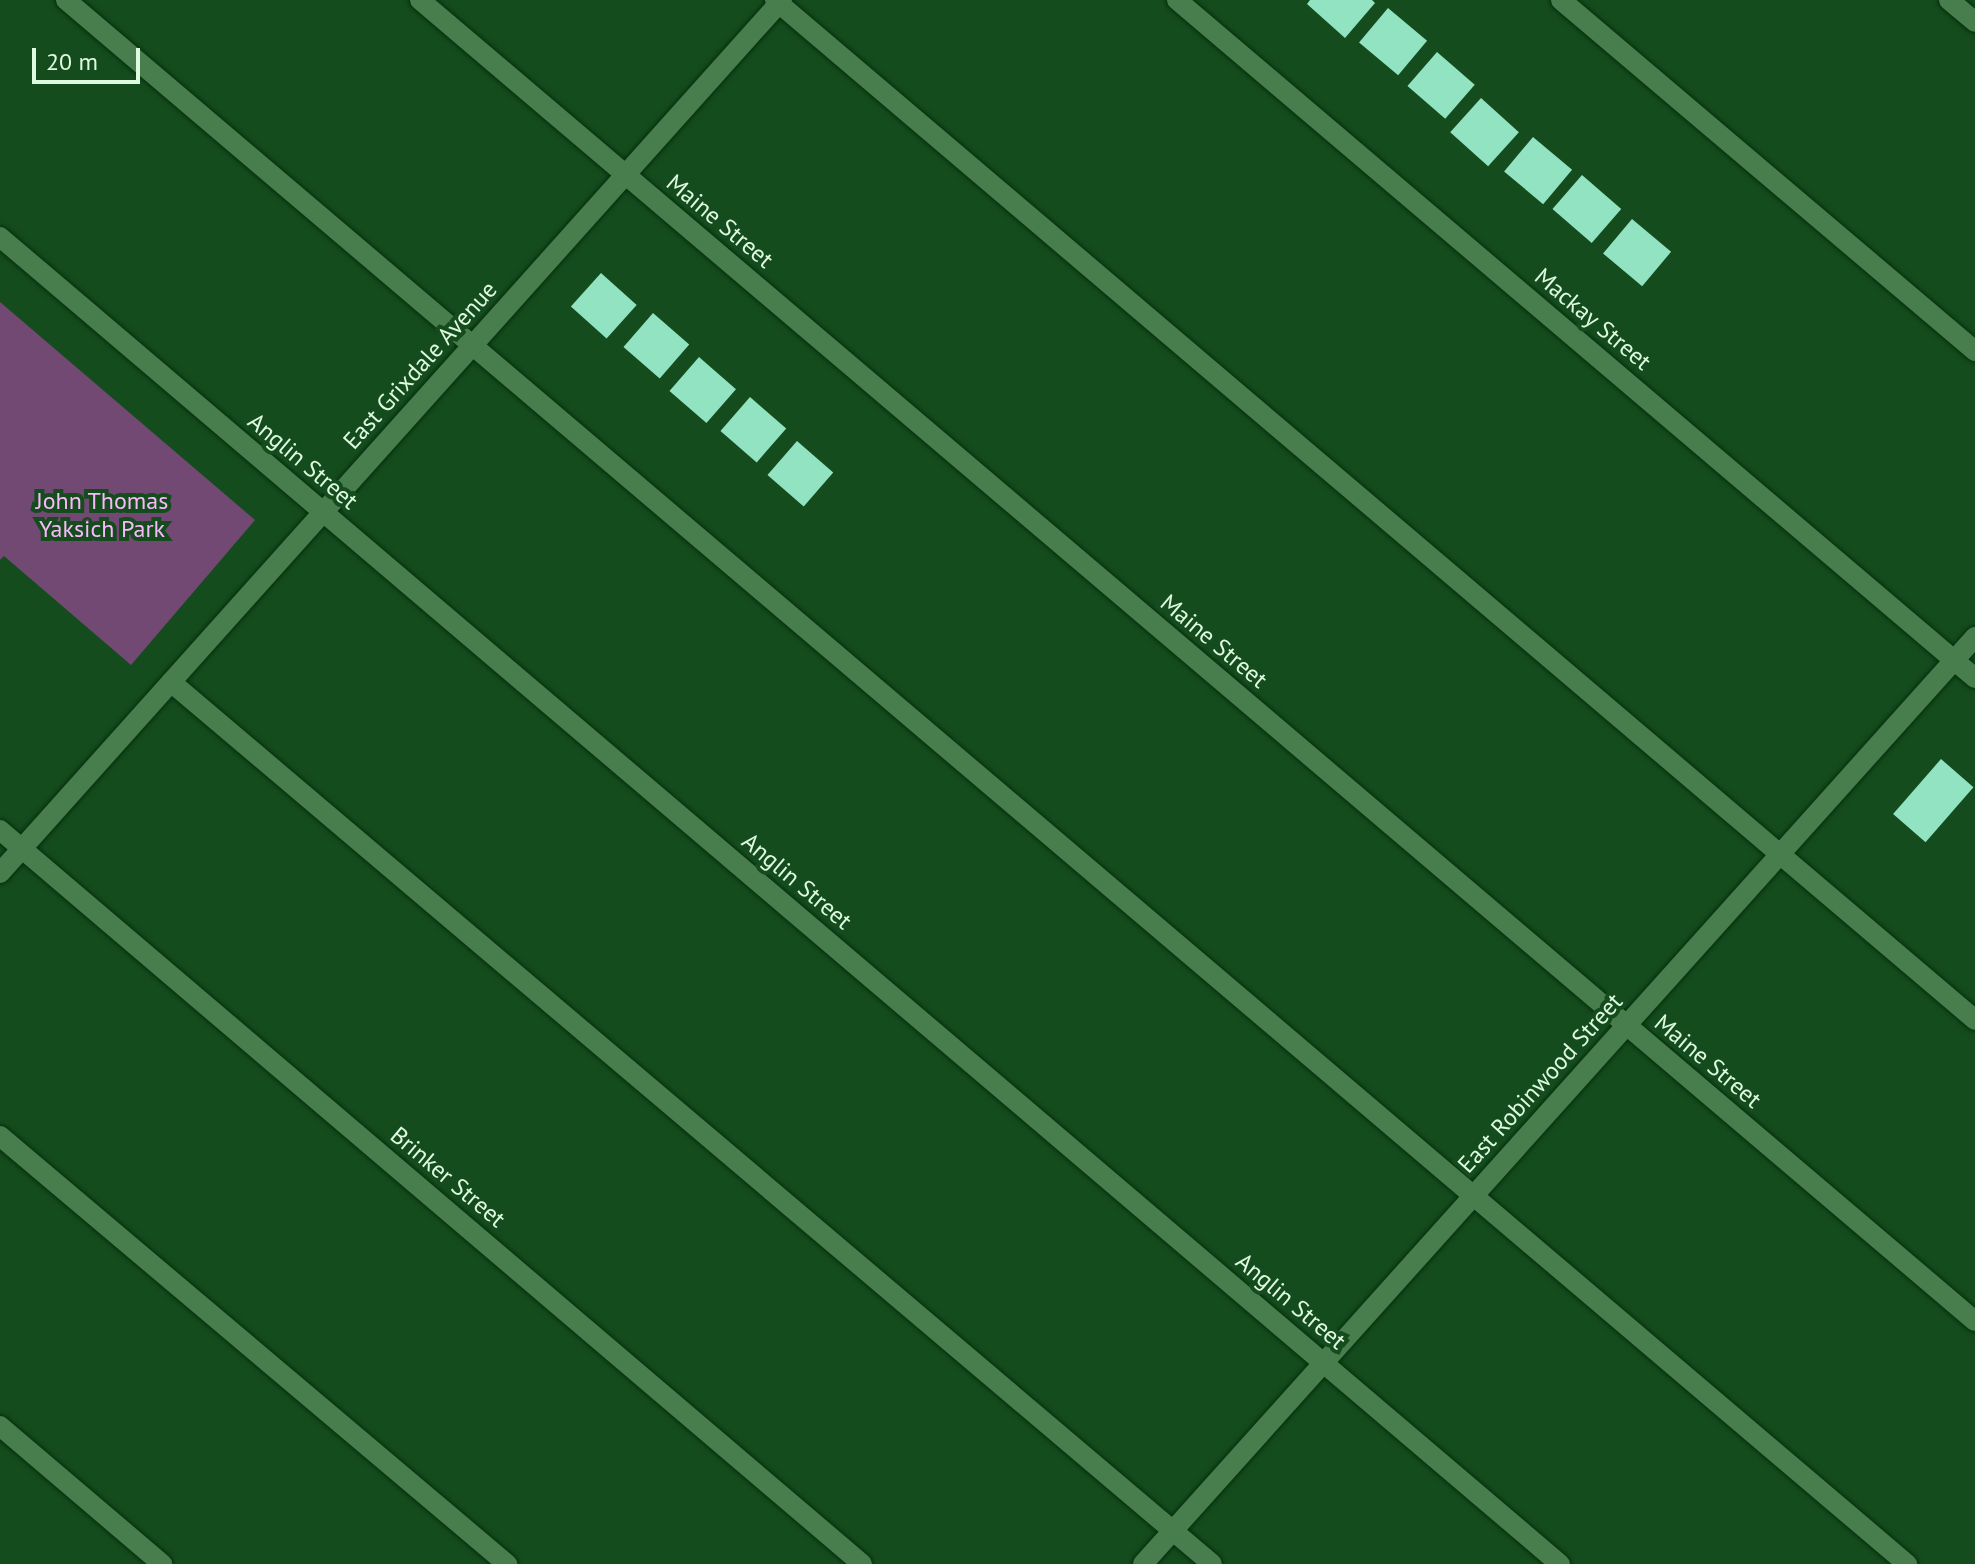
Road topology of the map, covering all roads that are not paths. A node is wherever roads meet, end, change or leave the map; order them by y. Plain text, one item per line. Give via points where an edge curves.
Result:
1 (66, 0) edge
2 (420, 0) edge
3 (1177, 0) edge
4 (1561, 0) edge
5 (1949, 0) edge
6 (778, 1) edge
7 (1975, 22) edge
8 (625, 175) junction
9 (0, 237) edge
10 (473, 345) junction
11 (1975, 351) edge
12 (323, 512) junction
13 (1975, 637) edge
14 (1954, 660) junction
15 (1975, 678) edge
16 (171, 682) junction
17 (0, 830) edge
18 (22, 848) junction
19 (1780, 855) junction
20 (0, 873) edge
21 (1975, 1020) edge
22 (1627, 1026) junction
23 (0, 1136) edge
24 (1472, 1197) junction
25 (1975, 1321) edge
26 (1324, 1363) junction
27 (0, 1426) edge
28 (1173, 1531) junction
29 (162, 1564) edge
30 (507, 1564) edge
31 (862, 1564) edge
32 (1143, 1564) edge
33 (1212, 1564) edge
34 (1560, 1564) edge
35 (1907, 1564) edge

1 - 10 street
2 - 8 street, Maine Street
3 - 14 street, Mackay Street
4 - 11 street
5 - 7 street
6 - 8 street, East Grixdale Avenue
6 - 19 street
8 - 10 street, East Grixdale Avenue
8 - 22 street, Maine Street
9 - 12 street, Anglin Street
10 - 12 street, East Grixdale Avenue
10 - 24 street
12 - 16 street, East Grixdale Avenue
12 - 26 street, Anglin Street
13 - 14 street, East Robinwood Street
14 - 15 street, Mackay Street
14 - 19 street, East Robinwood Street
16 - 18 street, East Grixdale Avenue
16 - 28 street
17 - 18 street, Brinker Street
18 - 20 street, East Grixdale Avenue
18 - 31 street, Brinker Street
19 - 21 street
19 - 22 street, East Robinwood Street
22 - 24 street, East Robinwood Street
22 - 25 street, Maine Street
23 - 30 street
24 - 26 street, East Robinwood Street
24 - 35 street
26 - 28 street, East Robinwood Street
26 - 34 street, Anglin Street
27 - 29 street
28 - 32 street, East Robinwood Street
28 - 33 street

